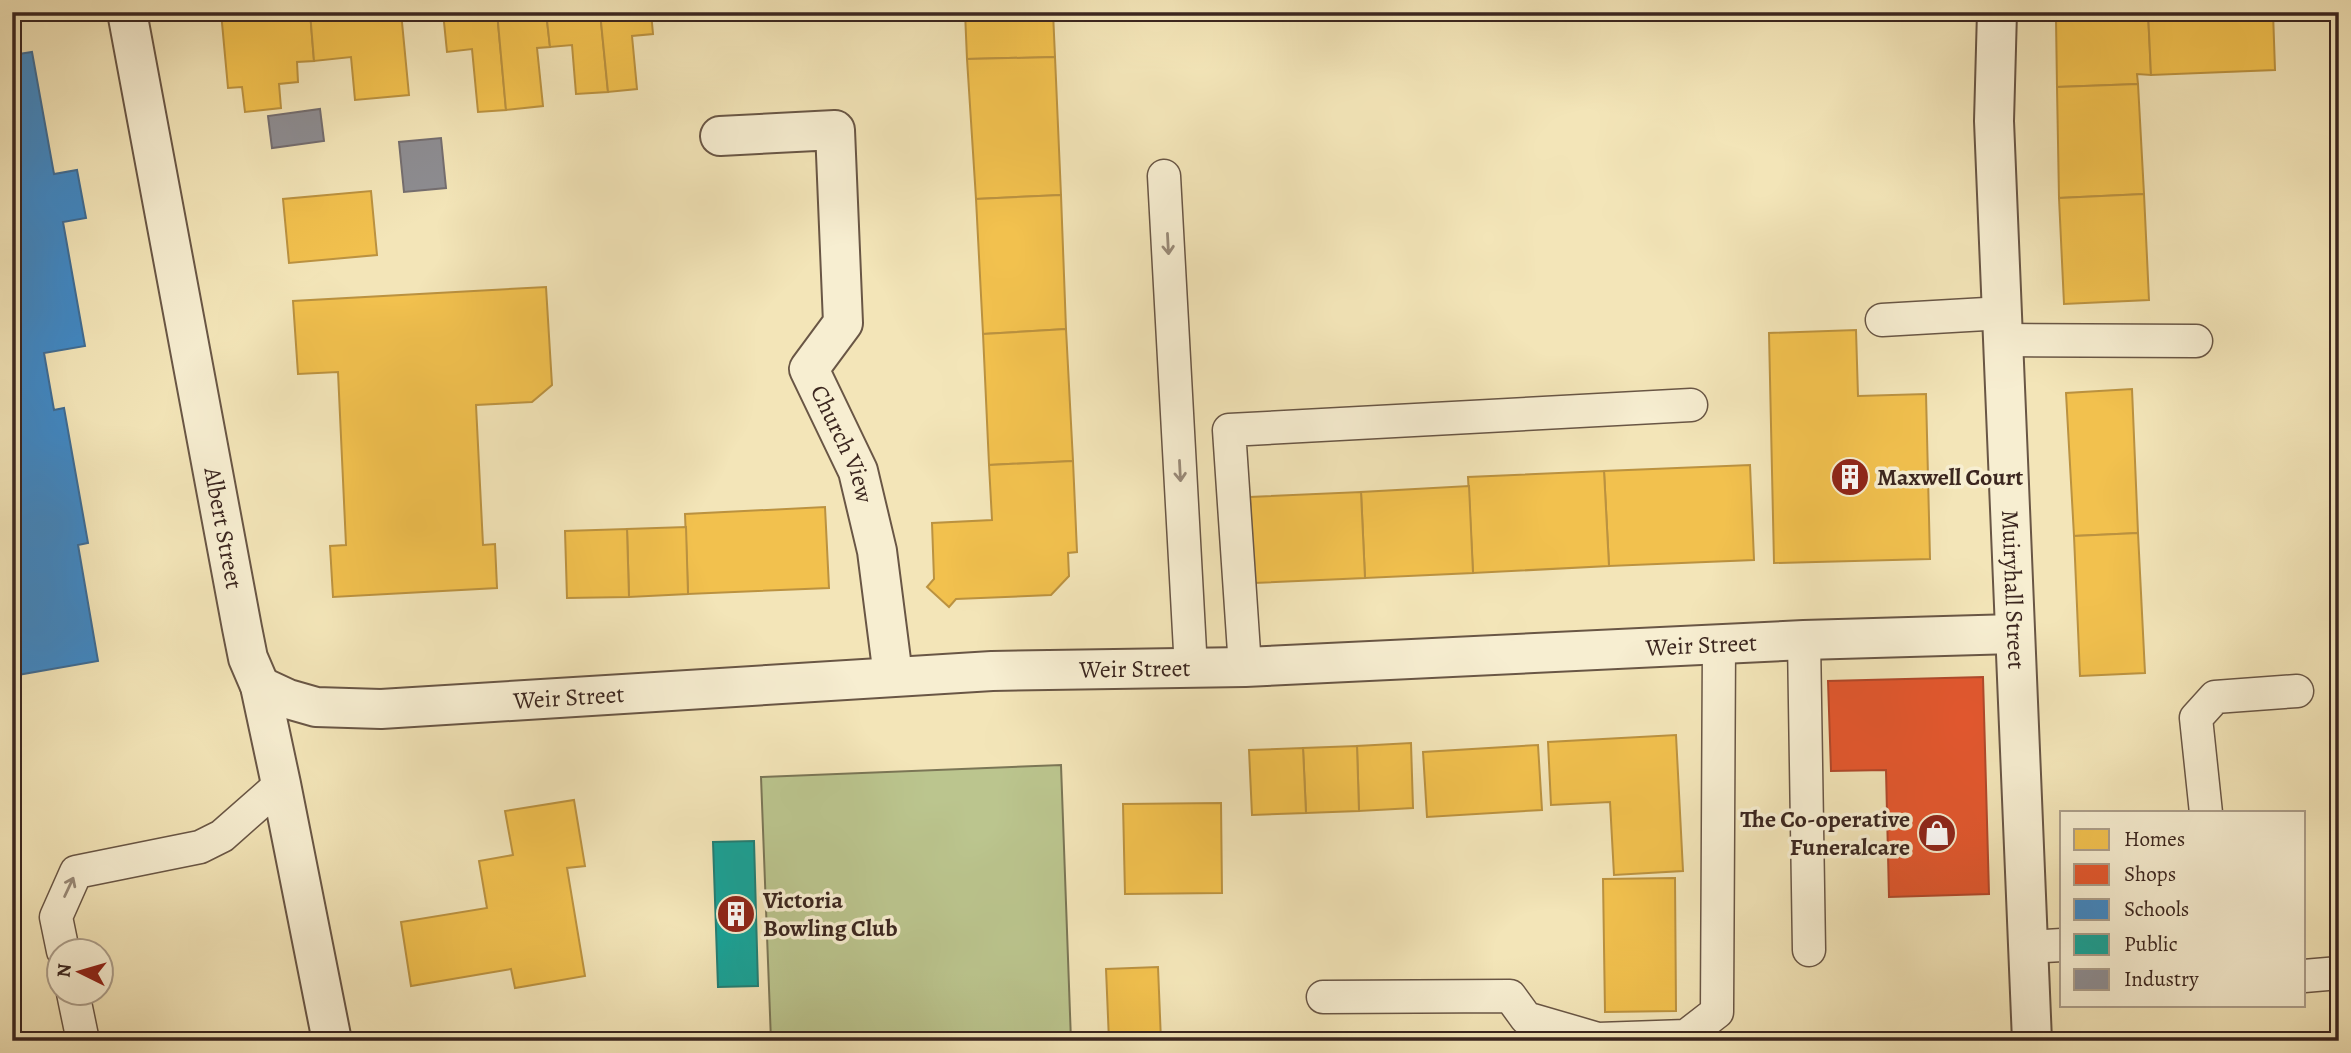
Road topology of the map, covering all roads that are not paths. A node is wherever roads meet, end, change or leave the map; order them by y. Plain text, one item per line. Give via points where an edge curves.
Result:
1 (127, 12) edge
2 (1997, 12) edge
3 (720, 136) dead end
4 (1164, 176) dead end
5 (1882, 320) dead end
6 (2003, 326) junction
7 (2196, 341) dead end
8 (1691, 405) dead end
9 (2014, 634) junction
10 (1804, 640) junction
11 (1719, 645) junction
12 (1245, 667) junction
13 (1191, 669) junction
14 (893, 676) junction
15 (260, 686) junction
16 (2297, 691) dead end
17 (281, 784) junction
18 (2206, 811) edge
19 (61, 937) edge
20 (2046, 946) edge
21 (1809, 950) dead end
22 (2339, 973) edge
23 (2306, 975) edge
24 (1323, 997) dead end
25 (76, 1007) edge
26 (83, 1041) edge
27 (331, 1041) edge
28 (2032, 1041) edge

1 - 15 street, Albert Street via 242,628
2 - 6 street, Muiryhall Street via 1994,121
3 - 14 street, Church View via 835,130 843,323 808,369 858,471 877,551
4 -> 13 lane
5 - 6 lane
6 - 7 lane
6 - 9 street, Muiryhall Street
8 - 12 lane via 1229,430
9 - 10 street, Weir Street
9 - 20 street, Muiryhall Street
10 - 11 street, Weir Street
10 - 21 lane
11 - 12 street, Weir Street
11 - 24 lane via 1717,1012 1686,1036 1598,1039 1526,1018 1510,996
12 - 13 street, Weir Street
13 - 14 street, Weir Street
14 - 15 street, Weir Street via 381,709 316,708
15 - 17 street, Albert Street
16 - 18 lane via 2216,697 2196,718
19 -> 17 lane via 56,917 76,872 200,847 222,836
17 - 27 street, Albert Street
20 - 28 street, Muiryhall Street
22 - 23 lane
25 - 26 lane

